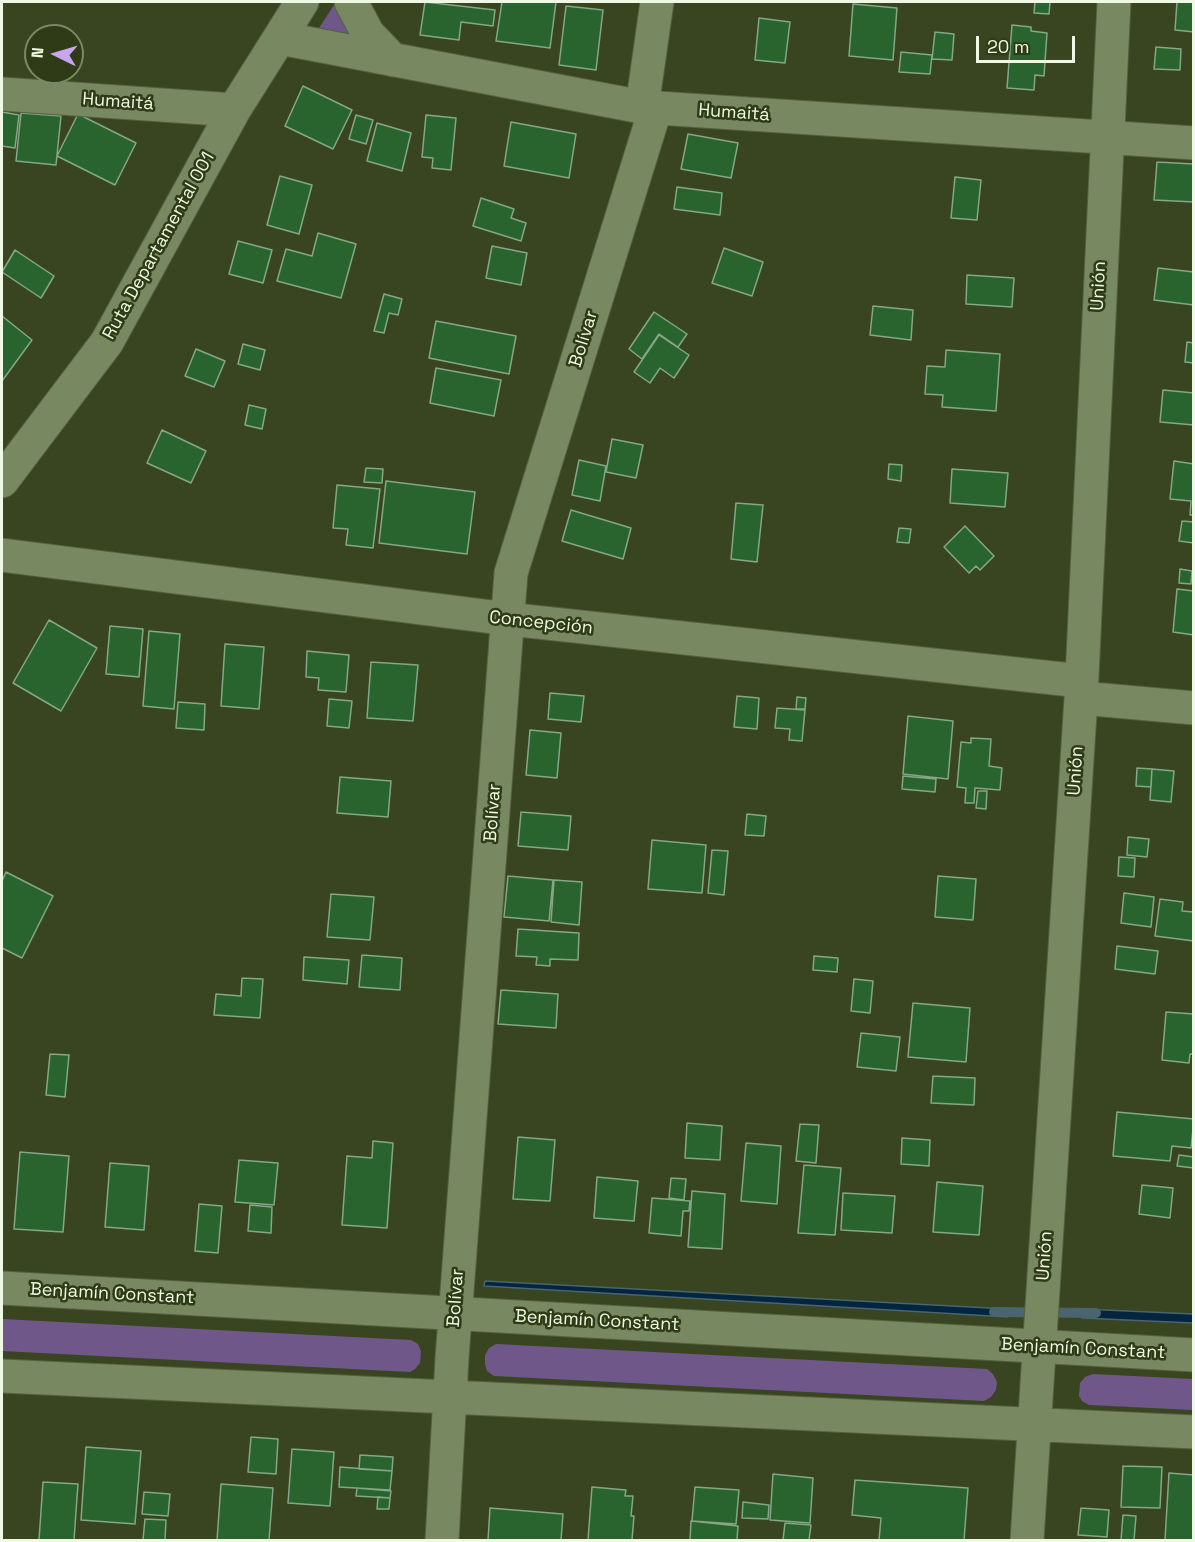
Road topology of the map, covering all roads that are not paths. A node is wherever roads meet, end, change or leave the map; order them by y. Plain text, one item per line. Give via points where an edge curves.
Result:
1 (302, 2) edge
2 (351, 2) edge
3 (657, 2) edge
4 (1114, 2) edge
5 (280, 38) junction
6 (393, 60) junction
7 (2, 94) edge
8 (649, 107) junction
9 (234, 110) junction
10 (1106, 138) junction
11 (1194, 143) edge
12 (2, 481) edge
13 (2, 555) edge
14 (508, 619) junction
15 (1081, 690) junction
16 (1194, 708) edge
17 (2, 1288) edge
18 (455, 1313) junction
19 (1041, 1323) junction
20 (1194, 1355) edge
21 (2, 1376) edge
22 (450, 1397) junction
23 (1034, 1424) junction
24 (1194, 1432) edge
25 (442, 1540) edge
26 (1027, 1540) edge

1 - 5 street, Ruta Departamental 001
2 - 6 street via 368,34
3 - 8 street, Bolívar
4 - 10 street, Unión
5 - 6 street, Humaitá
5 - 9 street, Ruta Departamental 001
6 - 8 street, Humaitá
7 - 9 street, Humaitá
8 - 10 street, Humaitá
8 - 14 street, Bolívar via 512,573
9 - 12 street, Ruta Departamental 001 via 107,342
10 - 11 street, Humaitá
10 - 15 street, Unión
13 - 14 street, Concepción
14 - 15 street, Concepción
14 - 18 street, Bolívar
15 - 16 street, Concepción
15 - 19 street, Unión
17 - 18 street, Benjamín Constant
18 - 19 street, Benjamín Constant
18 - 22 street, Bolívar
19 - 20 street, Benjamín Constant
19 - 23 street, Unión
21 - 22 street
22 - 23 street
22 - 25 street, Bolívar
23 - 24 street
23 - 26 street, Unión

